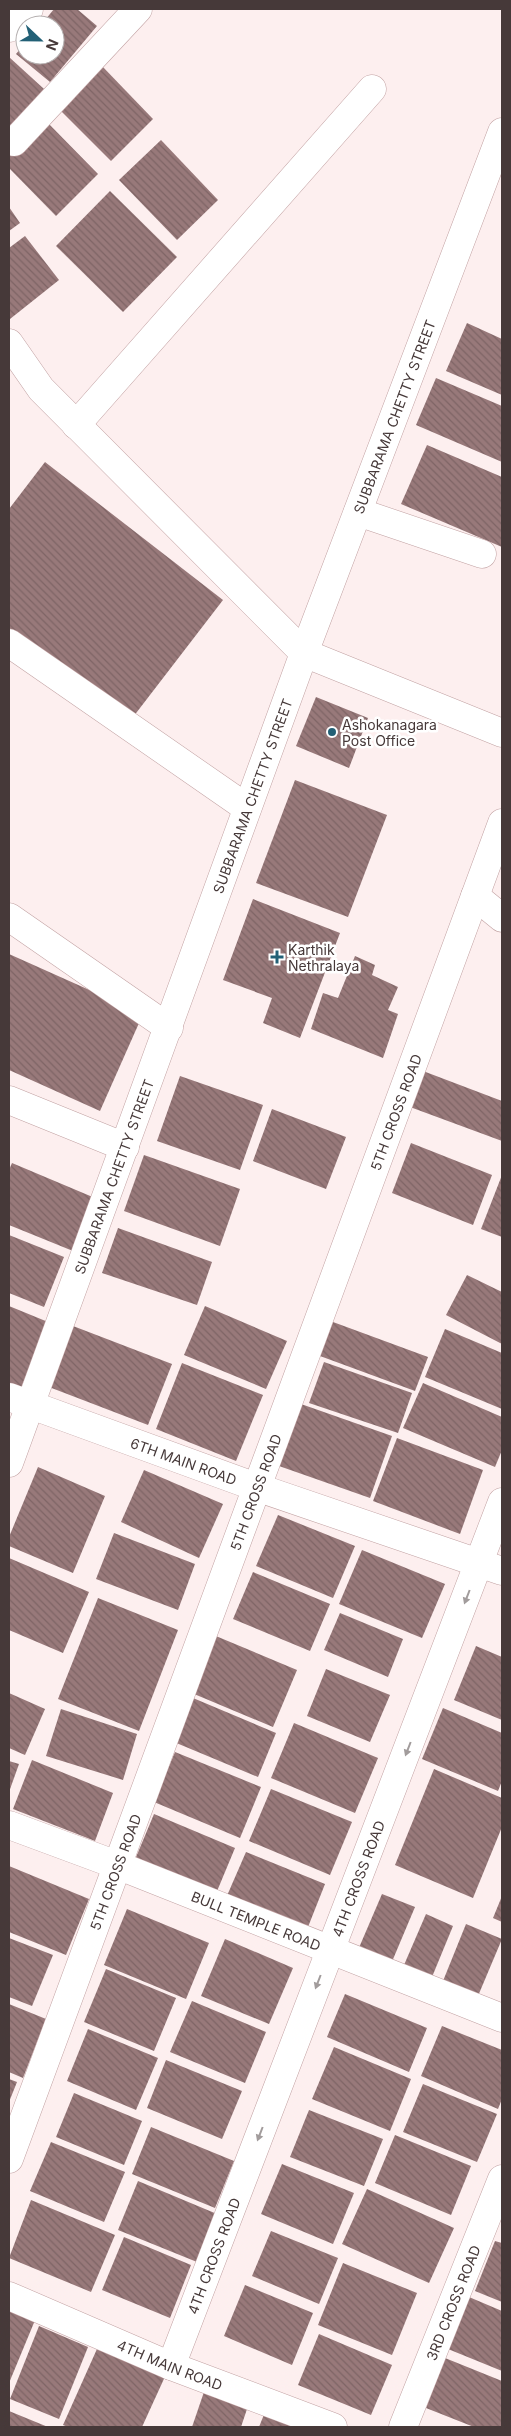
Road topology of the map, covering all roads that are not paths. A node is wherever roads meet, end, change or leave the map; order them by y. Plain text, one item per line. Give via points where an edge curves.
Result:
1 (29, 9) edge
2 (138, 9) edge
3 (9, 28) edge
4 (372, 89) dead end
5 (502, 132) edge
6 (14, 142) dead end
7 (9, 343) edge
8 (76, 425) junction
9 (358, 512) junction
10 (482, 554) dead end
11 (9, 643) edge
12 (304, 653) junction
13 (502, 733) edge
14 (247, 808) junction
15 (502, 824) edge
16 (475, 896) junction
17 (9, 917) edge
18 (502, 918) edge
19 (169, 1028) junction
20 (9, 1100) edge
21 (125, 1147) junction
22 (19, 1401) edge
23 (9, 1463) edge
24 (256, 1487) junction
25 (502, 1502) edge
26 (491, 1567) edge
27 (9, 1825) edge
28 (117, 1865) junction
29 (330, 1950) junction
30 (502, 2018) edge
31 (9, 2159) edge
32 (502, 2179) edge
33 (9, 2296) edge
34 (171, 2366) junction
35 (334, 2427) edge
36 (403, 2427) edge

1 - 3 street
2 - 6 street
4 - 8 street
5 - 9 street, SUBBARAMA CHETTY STREET
7 - 8 street via 41,389
8 - 12 street
9 - 10 street
9 - 12 street, SUBBARAMA CHETTY STREET
11 - 14 street
12 - 13 street
12 - 14 street, SUBBARAMA CHETTY STREET
14 - 19 street, SUBBARAMA CHETTY STREET
15 - 16 street, 5TH CROSS ROAD
16 - 18 street
16 - 24 street, 5TH CROSS ROAD
17 - 19 street
19 - 21 street, SUBBARAMA CHETTY STREET
20 - 21 street
21 - 22 street, SUBBARAMA CHETTY STREET
22 - 23 street, SUBBARAMA CHETTY STREET
22 - 24 street, 6TH MAIN ROAD
24 - 26 street, 6TH MAIN ROAD
24 - 28 street, 5TH CROSS ROAD
25 - 26 street, 4TH CROSS ROAD
26 -> 29 street, 4TH CROSS ROAD
27 - 28 street, BULL TEMPLE ROAD
28 - 29 street, BULL TEMPLE ROAD
28 - 31 street, 5TH CROSS ROAD
29 - 30 street, BULL TEMPLE ROAD
29 -> 34 street, 4TH CROSS ROAD
32 - 36 street, 3RD CROSS ROAD
33 - 34 street, 4TH MAIN ROAD
34 - 35 street, 4TH MAIN ROAD

